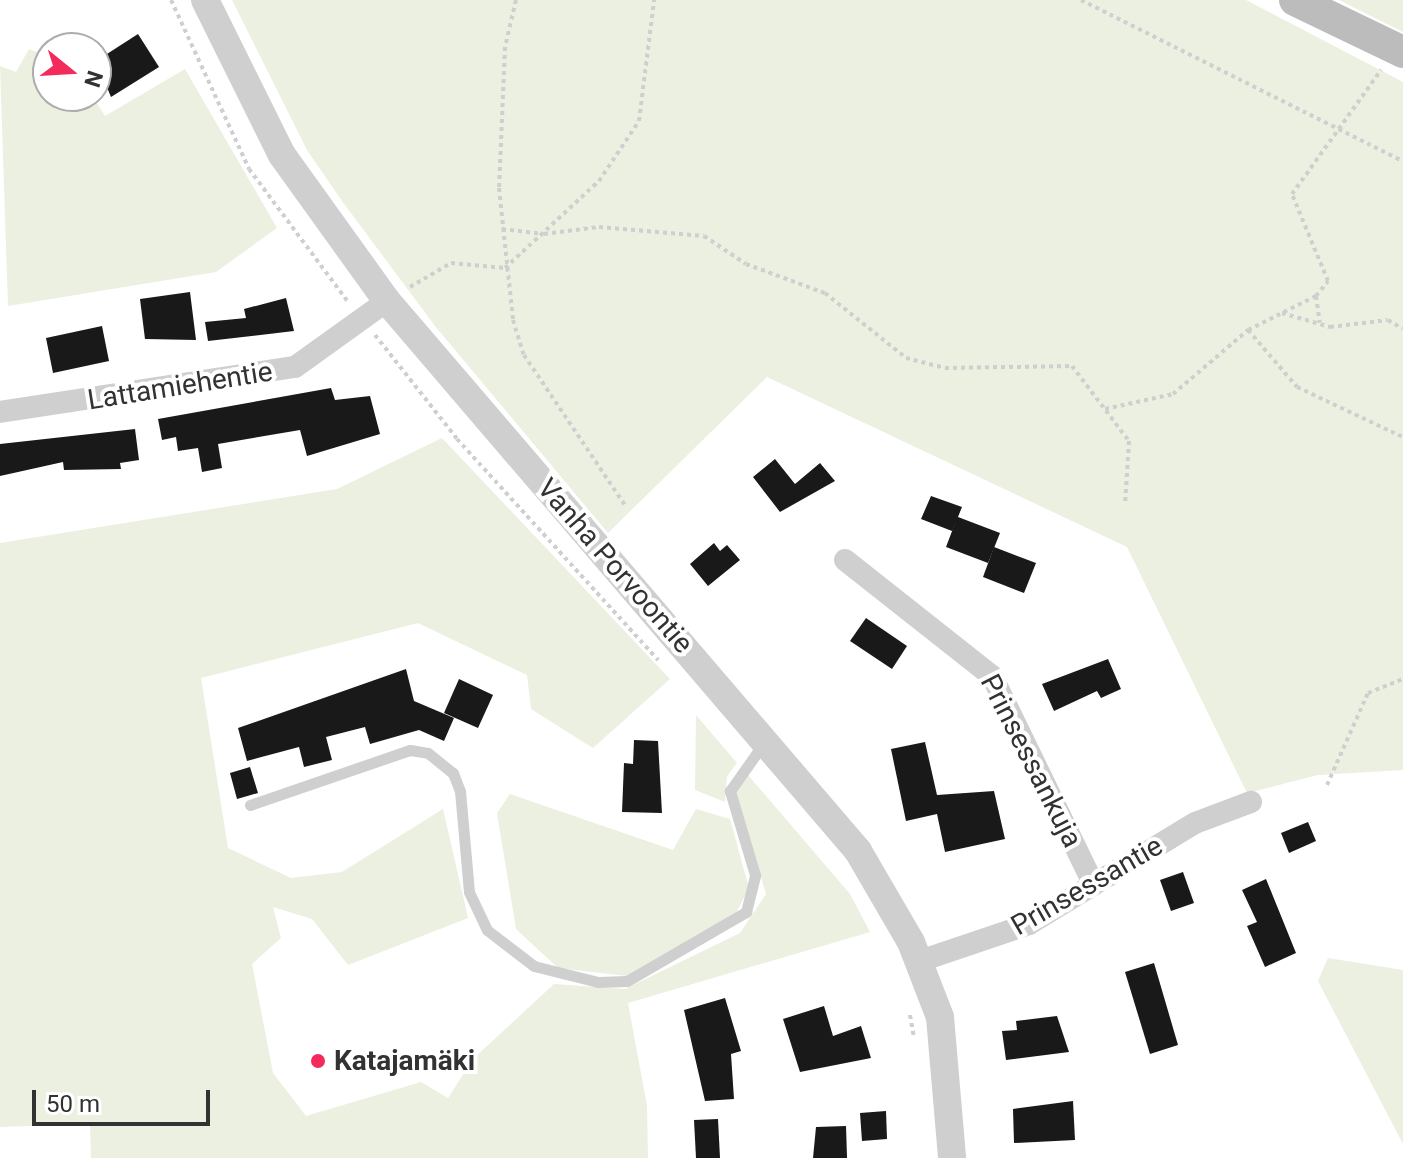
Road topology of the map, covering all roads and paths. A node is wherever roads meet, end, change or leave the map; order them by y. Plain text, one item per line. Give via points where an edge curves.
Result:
1 (171, 0) edge
2 (205, 0) edge
3 (516, 0) edge
4 (654, 0) edge
5 (1081, 0) edge
6 (1295, 0) edge
7 (1398, 49) edge
8 (1339, 125) junction
9 (1403, 161) edge
10 (502, 229) junction
11 (544, 234) junction
12 (505, 268) junction
13 (1316, 296) junction
14 (387, 301) junction
15 (353, 308) dead end
16 (1280, 313) junction
17 (1320, 323) junction
18 (370, 328) dead end
19 (1403, 329) edge
20 (1248, 330) junction
21 (1105, 409) junction
22 (0, 412) edge
23 (1403, 437) edge
24 (1125, 505) dead end
25 (626, 507) dead end
26 (845, 560) dead end
27 (667, 669) dead end
28 (1403, 679) edge
29 (766, 741) junction
30 (1327, 785) dead end
31 (1251, 802) dead end
32 (250, 805) dead end
33 (1093, 883) junction
34 (920, 961) junction
35 (908, 1006) dead end
36 (916, 1050) dead end
37 (952, 1158) edge

1 - 15 path via 249,169
2 - 14 street, Vanha Porvoontie via 282,155
3 - 10 path via 500,100
4 - 11 path via 639,121 599,181
5 - 8 path
6 - 7 main road
7 - 8 path
8 - 9 path
8 - 13 path via 1292,194 1328,281
10 - 11 path
10 - 12 path
11 - 12 path
11 - 21 path via 599,227 704,236 746,264 825,293 906,358 945,368 1072,366
12 - 14 path via 451,263
12 - 25 path via 524,355
13 - 16 path
13 - 17 path
14 - 22 street, Lattamiehentie via 295,367
14 - 29 street, Vanha Porvoontie
16 - 17 path
16 - 20 path
17 - 19 path via 1388,320
18 - 27 path via 457,439
20 - 21 path via 1173,394
20 - 23 path via 1297,387
21 - 24 path via 1129,441
26 - 33 street, Prinsessankuja via 992,676
28 - 30 path via 1368,693
29 - 32 lane via 730,791 755,875 746,912 715,936 619,982 534,966 487,930 469,892 460,791 453,773 428,753 410,750
29 - 34 street, Vanha Porvoontie via 858,851
31 - 33 street, Prinsessantie via 1195,823
33 - 34 street, Prinsessantie via 1029,924
34 - 37 street, Vanha Porvoontie via 950,1077
35 - 36 path

